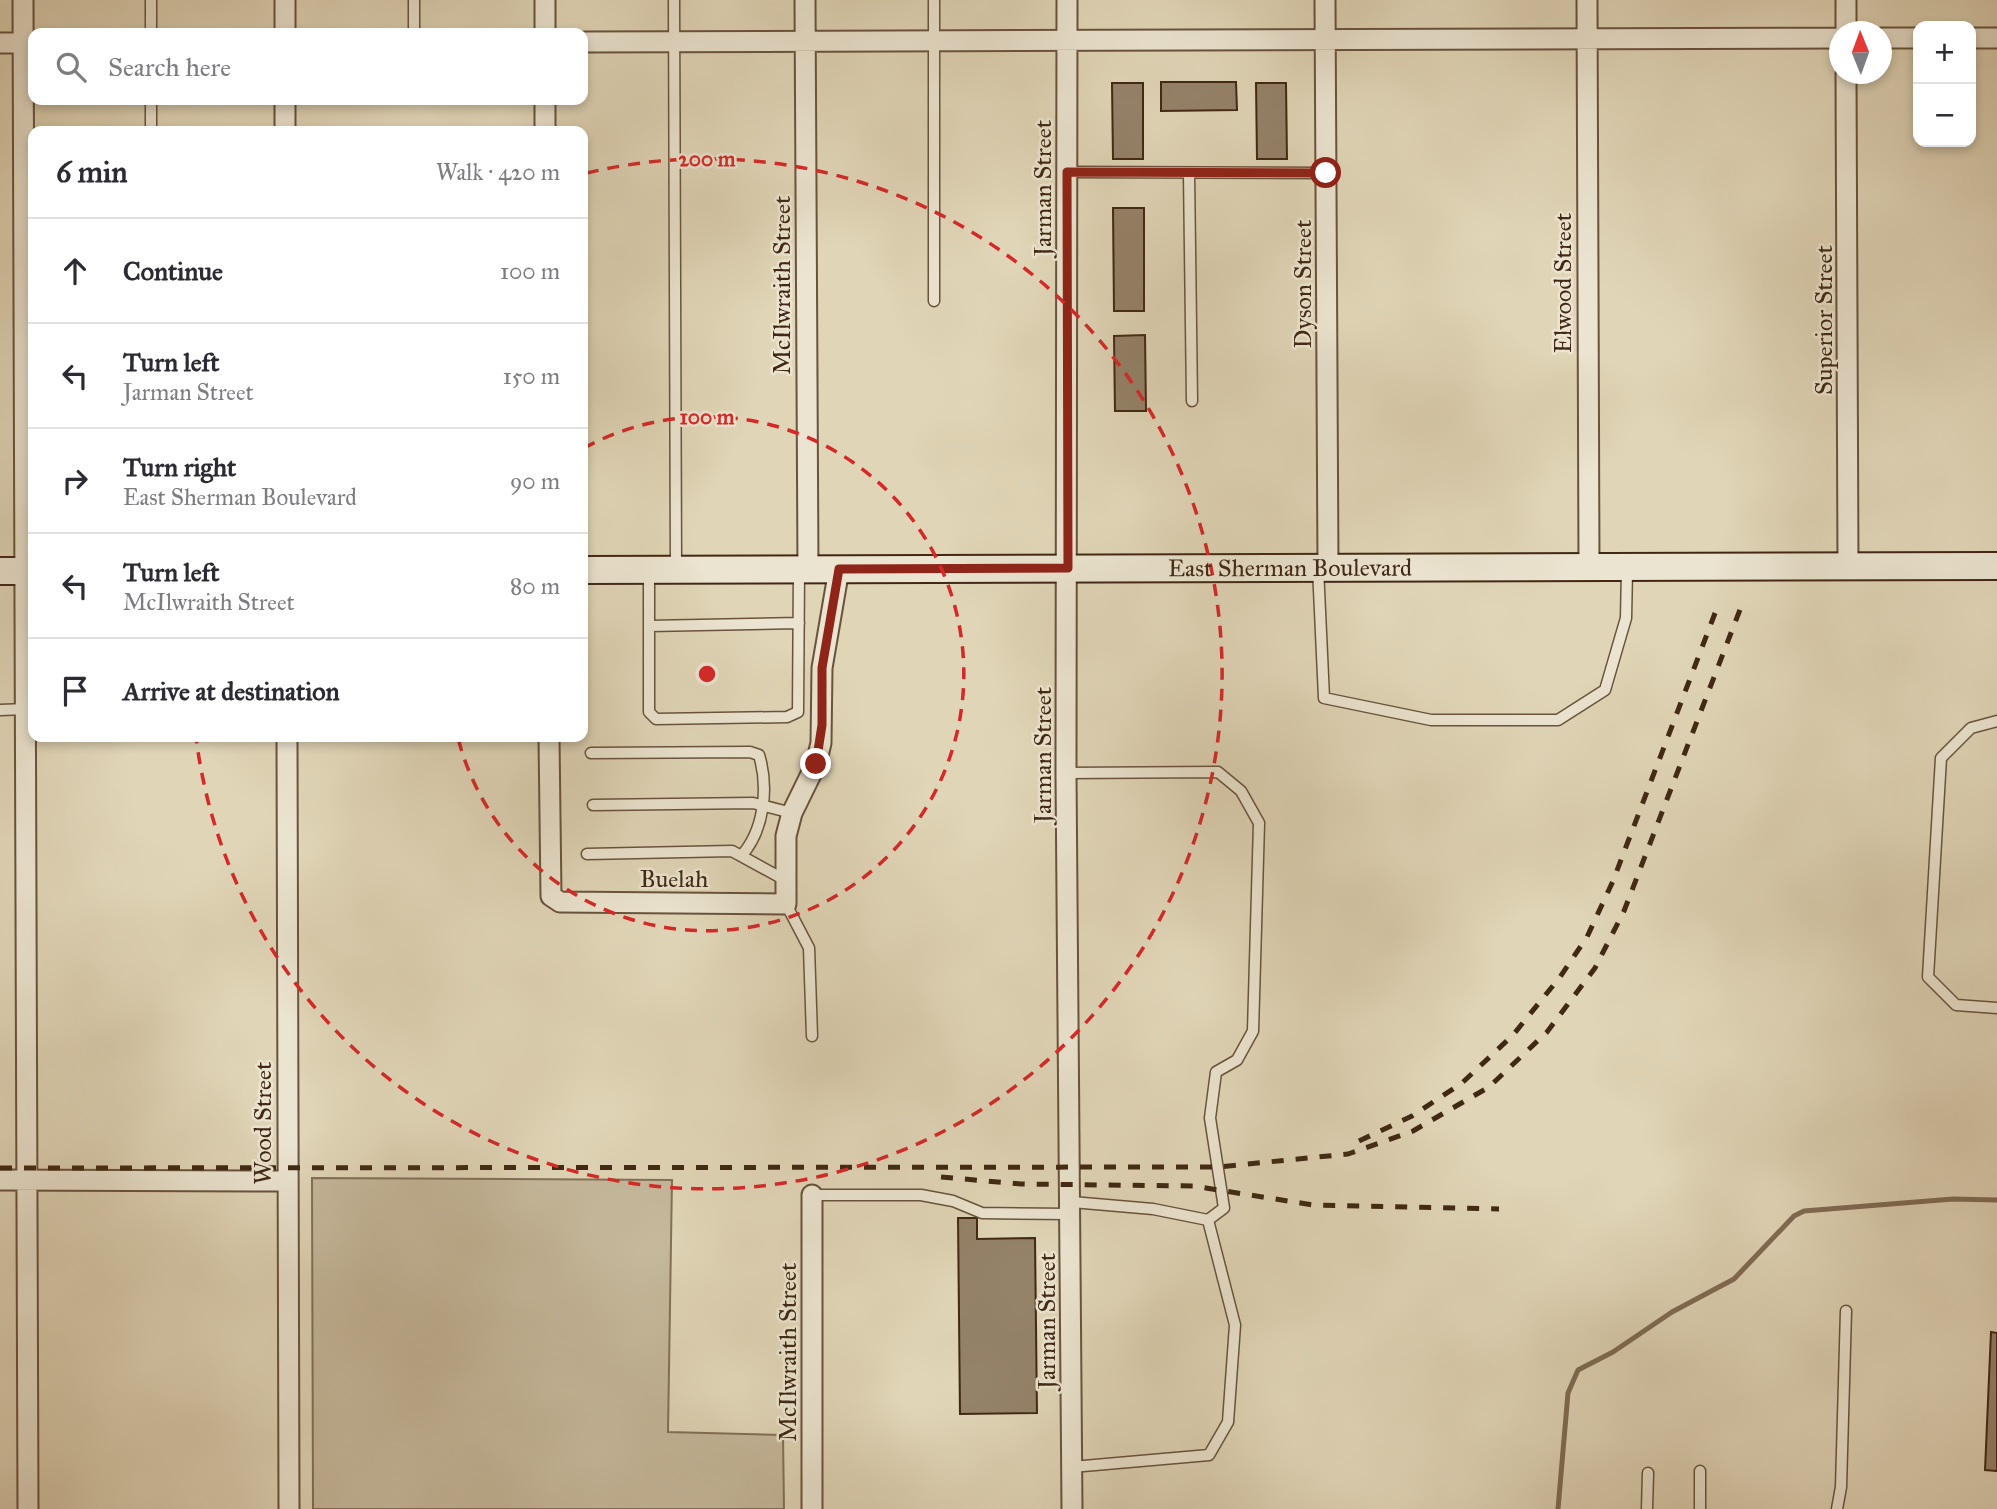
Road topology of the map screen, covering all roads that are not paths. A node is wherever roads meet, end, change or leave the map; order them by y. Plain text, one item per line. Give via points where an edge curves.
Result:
1 (23, 0) edge
2 (151, 0) edge
3 (285, 0) edge
4 (414, 0) edge
5 (545, 0) edge
6 (674, 0) edge
7 (805, 0) edge
8 (934, 0) edge
9 (1067, 0) edge
10 (1325, 0) edge
11 (1587, 0) edge
12 (1846, 0) edge
13 (1846, 21) edge
14 (152, 28) edge
15 (285, 28) edge
16 (414, 28) edge
17 (545, 28) edge
18 (1829, 37) edge
19 (1326, 38) junction
20 (1587, 38) junction
21 (1892, 38) edge
22 (1913, 38) edge
23 (1976, 38) edge
24 (1997, 38) edge
25 (1067, 39) junction
26 (805, 40) junction
27 (934, 40) junction
28 (674, 41) junction
29 (588, 42) edge
30 (0, 43) edge
31 (28, 43) edge
32 (1846, 84) edge
33 (151, 105) edge
34 (285, 105) edge
35 (545, 105) edge
36 (151, 126) edge
37 (285, 126) edge
38 (545, 126) edge
39 (1067, 172) junction
40 (1189, 173) junction
41 (1326, 173) junction
42 (934, 301) dead end
43 (1192, 401) dead end
44 (1848, 566) junction
45 (1997, 566) edge
46 (1589, 567) junction
47 (1627, 567) junction
48 (1068, 568) junction
49 (1323, 568) junction
50 (649, 569) junction
51 (804, 569) junction
52 (839, 569) junction
53 (588, 570) edge
54 (676, 570) junction
55 (20, 571) edge
56 (799, 623) junction
57 (649, 626) junction
58 (28, 681) edge
59 (28, 709) edge
60 (0, 710) edge
61 (1997, 722) edge
62 (30, 742) edge
63 (287, 742) edge
64 (549, 742) edge
65 (591, 753) dead end
66 (1066, 774) junction
67 (593, 805) dead end
68 (762, 805) junction
69 (792, 813) junction
70 (587, 854) dead end
71 (741, 856) junction
72 (785, 880) junction
73 (786, 904) junction
74 (1997, 1008) edge
75 (812, 1037) dead end
76 (0, 1180) edge
77 (27, 1181) junction
78 (288, 1181) junction
79 (812, 1195) joint
80 (1072, 1208) junction
81 (1208, 1220) junction
82 (1846, 1311) dead end
83 (1072, 1467) junction
84 (1700, 1471) dead end
85 (1648, 1473) dead end
86 (28, 1509) edge
87 (289, 1509) edge
88 (812, 1509) edge
89 (1072, 1509) edge
90 (1647, 1509) edge
91 (1700, 1509) edge
92 (1837, 1509) edge

1 - 31 street
2 - 14 lane
3 - 15 street
4 - 16 lane
5 - 17 street
6 - 28 lane
7 - 26 street, McIlwraith Street
8 - 27 lane
9 - 25 street, Jarman Street
10 - 19 street, Dyson Street
11 - 20 street, Elwood Street
12 - 13 street
18 - 20 street
19 - 20 street
19 - 25 street
19 - 41 street, Dyson Street
20 - 46 street, Elwood Street
21 - 22 street
23 - 24 street
25 - 27 street
25 - 39 street, Jarman Street
26 - 27 street
26 - 28 street
26 - 51 street, McIlwraith Street
27 - 42 lane
28 - 29 street
28 - 54 lane
30 - 31 street
31 - 55 street
32 - 44 street, Superior Street
33 - 36 lane
34 - 37 street
35 - 38 street
39 - 40 lane
39 - 48 street, Jarman Street
40 - 41 lane
40 - 43 lane
41 - 49 street, Dyson Street
44 - 45 main road, East Sherman Boulevard
44 - 47 main road, East Sherman Boulevard
46 - 47 main road, East Sherman Boulevard
46 - 49 main road, East Sherman Boulevard
47 - 49 lane via 1626,618 1605,690 1558,720 1497,721 1431,720 1324,698
48 - 49 main road, East Sherman Boulevard
48 - 52 main road, East Sherman Boulevard
48 - 66 street, Jarman Street
50 - 53 main road, East Sherman Boulevard
50 - 54 main road, East Sherman Boulevard
50 - 57 lane
51 - 52 main road, East Sherman Boulevard
51 - 54 main road, East Sherman Boulevard
51 - 56 lane
52 - 69 street via 822,668 821,743
55 - 58 street
56 - 57 lane
56 - 57 lane via 798,712 787,717 656,719 649,712
59 - 60 lane
61 - 74 lane via 1971,728 1941,758 1928,978 1956,1005
62 - 77 street
63 - 78 street, Wood Street
64 - 73 street, Buelah via 551,896 561,902
65 - 68 lane via 751,752 761,763
66 - 80 street, Jarman Street
66 - 81 lane via 1218,772 1241,791 1259,823 1253,1031 1237,1060 1216,1072 1210,1118 1224,1208
67 - 68 lane
68 - 69 lane
68 - 71 lane via 760,827
69 - 72 street via 786,836
70 - 71 lane via 732,851
71 - 72 lane
72 - 73 street
73 - 75 lane via 809,948
76 - 77 street
77 - 78 street
77 - 86 street
78 - 87 street, Wood Street
79 - 80 lane via 921,1195 982,1213
79 - 88 street, McIlwraith Street
80 - 81 lane via 1153,1209
80 - 83 street, Jarman Street
81 - 83 lane via 1235,1325 1228,1422 1209,1455
82 - 92 lane
83 - 89 street, Jarman Street
84 - 91 lane
85 - 90 lane

